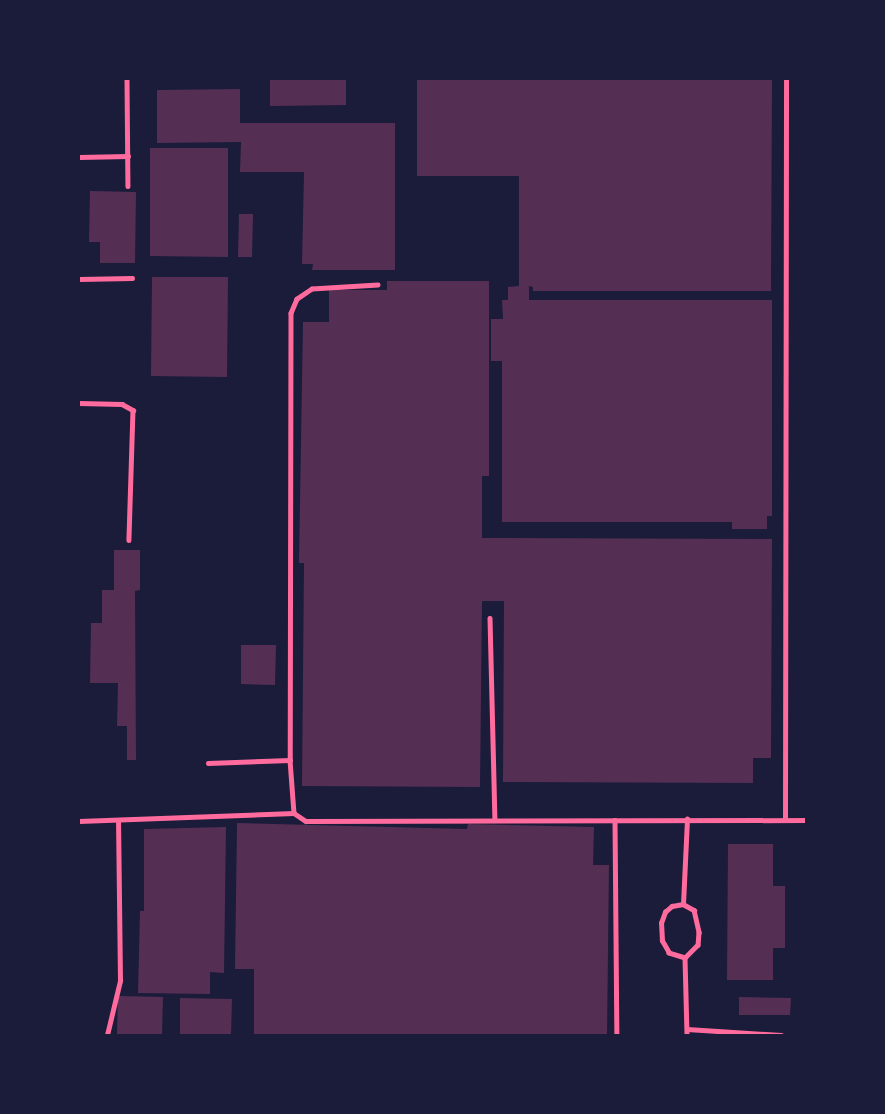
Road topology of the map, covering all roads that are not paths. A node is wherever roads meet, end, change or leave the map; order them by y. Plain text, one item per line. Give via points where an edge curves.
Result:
1 (127, 79) edge
2 (786, 79) edge
3 (128, 156) junction
4 (79, 157) edge
5 (128, 186) dead end
6 (132, 278) dead end
7 (79, 279) edge
8 (378, 285) dead end
9 (79, 403) edge
10 (129, 540) dead end
11 (491, 618) dead end
12 (290, 760) junction
13 (208, 763) dead end
14 (294, 813) junction
15 (687, 819) junction
16 (495, 820) junction
17 (615, 820) junction
18 (785, 820) junction
19 (806, 820) edge
20 (79, 821) edge
21 (118, 822) junction
22 (682, 904) junction
23 (685, 958) junction
24 (687, 1032) edge
25 (107, 1035) edge
26 (617, 1035) edge
27 (781, 1035) edge

1 - 3 lane
2 - 18 lane
3 - 4 lane
3 - 5 lane
6 - 7 lane
8 - 12 lane via 312,289 297,299 291,313
9 - 10 lane via 122,404 133,410
11 - 16 lane
12 - 13 lane
12 - 14 lane
14 - 16 lane via 306,821
14 - 21 lane
15 - 17 lane
15 - 18 lane
15 - 22 lane
16 - 17 lane
17 - 26 lane
18 - 19 lane
20 - 21 lane
21 - 25 lane via 120,981
22 - 23 lane via 694,910 699,932 698,944
22 - 23 lane via 665,912 661,923 662,941 669,953
23 - 24 lane
24 - 27 lane

